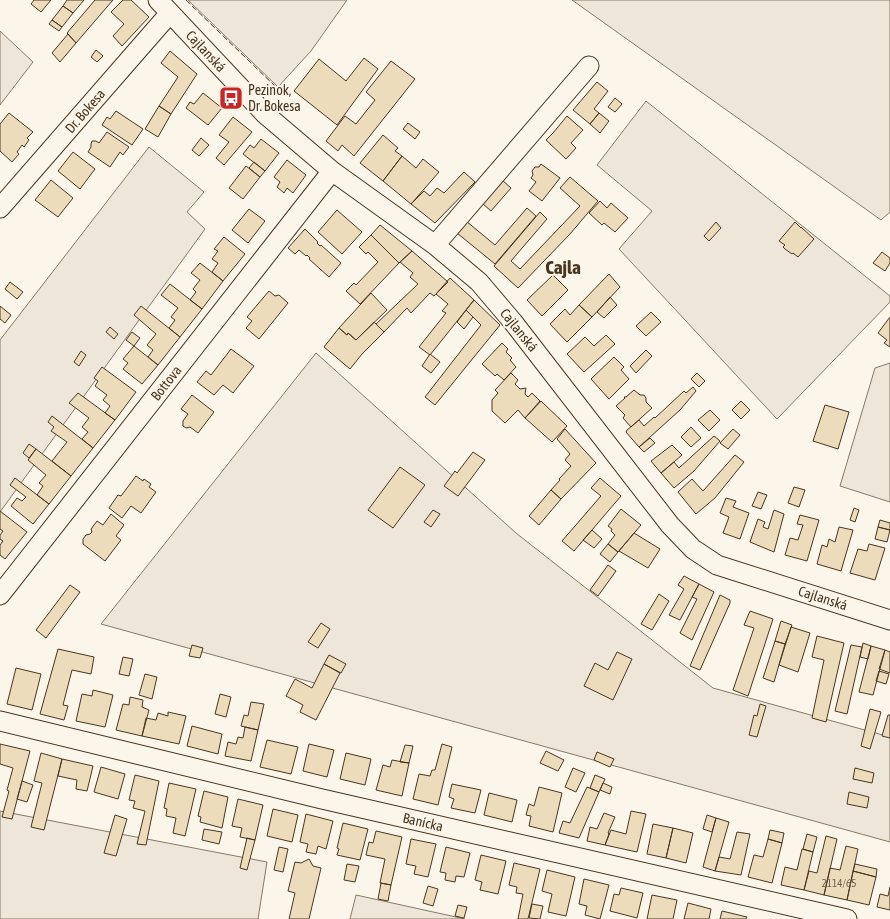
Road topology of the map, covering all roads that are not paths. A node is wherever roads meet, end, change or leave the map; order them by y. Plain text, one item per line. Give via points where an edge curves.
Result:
1 (164, 7) edge
2 (589, 66) dead end
3 (332, 171) junction
4 (0, 208) edge
5 (435, 246) junction
6 (0, 595) edge
7 (890, 620) edge
8 (0, 721) edge
9 (847, 919) edge

1 - 3 street, Cajlanská via 265,114
1 - 4 street, Dr. Bokesa
2 - 5 street
3 - 5 street, Cajlanská
3 - 6 street, Bottova
5 - 7 street, Cajlanská via 480,282 670,526 693,549 717,565
8 - 9 street, Banícka

